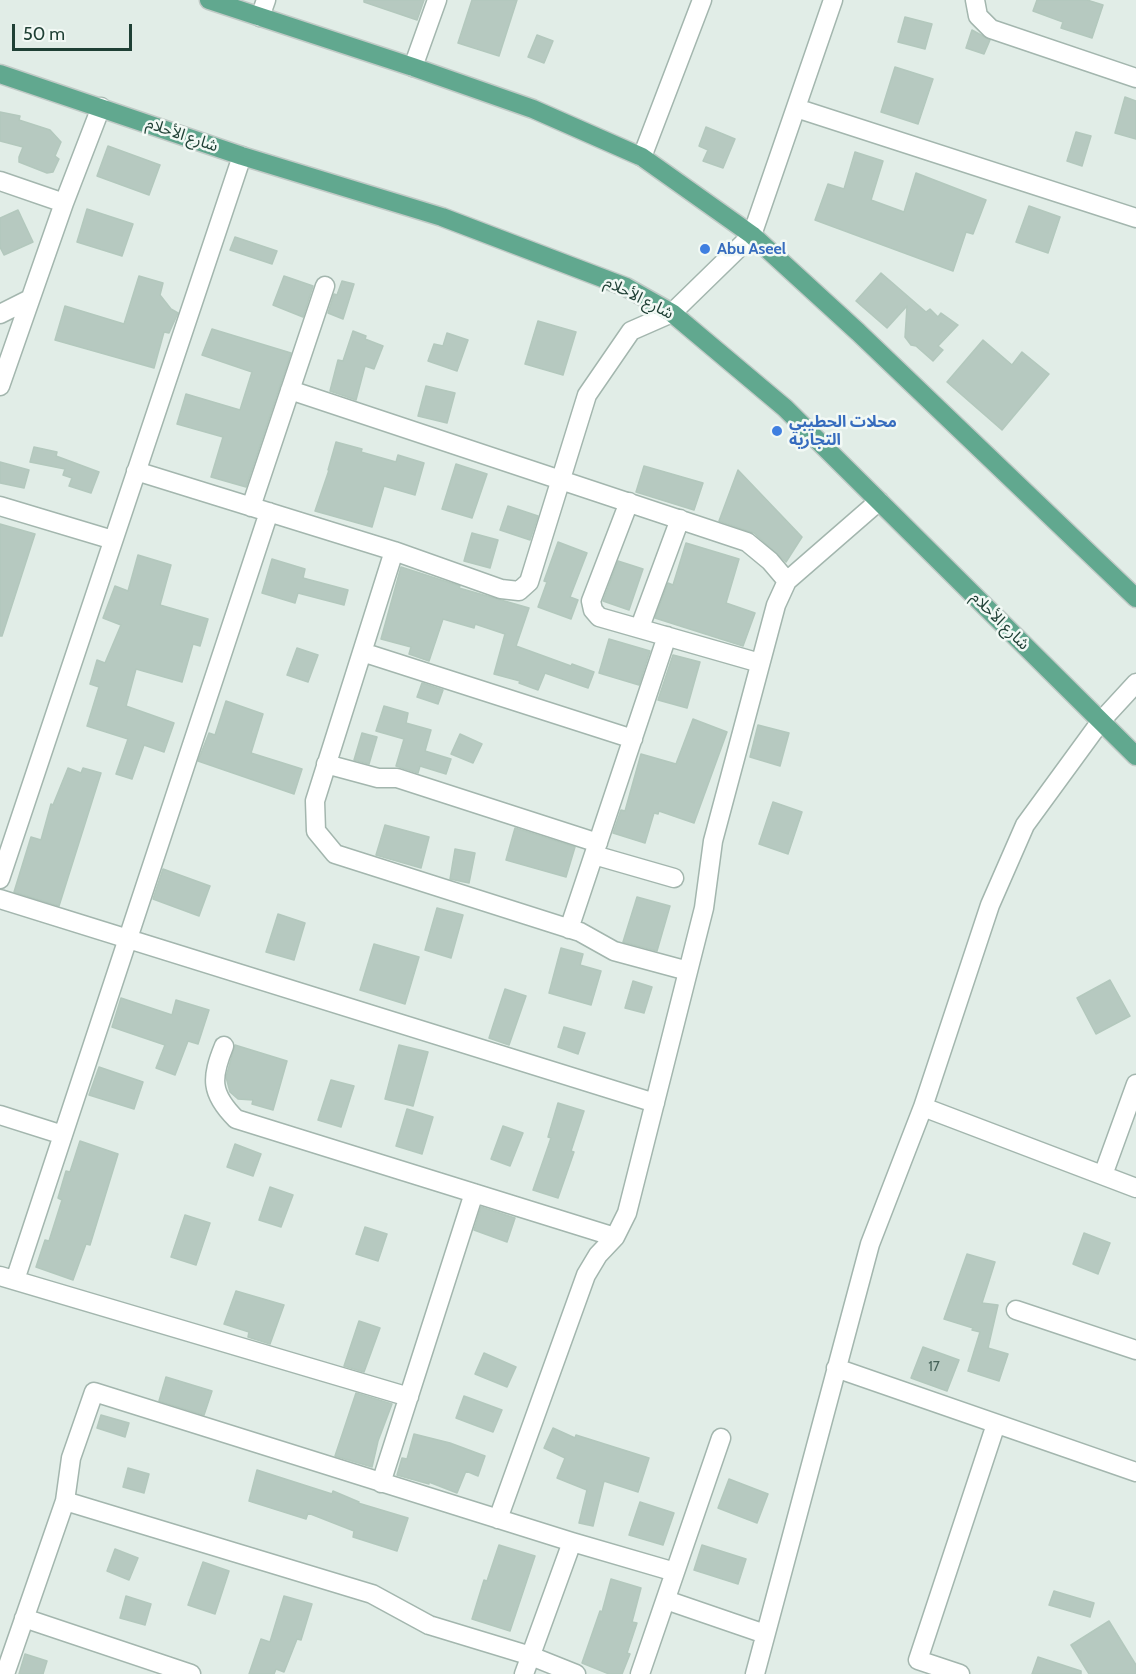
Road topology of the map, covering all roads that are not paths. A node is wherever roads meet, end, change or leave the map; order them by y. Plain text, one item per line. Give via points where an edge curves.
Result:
1 (209, 0) edge
2 (437, 0) edge
3 (702, 0) edge
4 (833, 0) edge
5 (975, 0) edge
6 (263, 8) edge
7 (413, 67) junction
8 (0, 74) edge
9 (1136, 78) edge
10 (101, 107) junction
11 (796, 108) junction
12 (242, 156) junction
13 (642, 157) junction
14 (0, 182) edge
15 (64, 203) junction
16 (1136, 218) edge
17 (752, 235) junction
18 (325, 286) dead end
19 (30, 299) junction
20 (672, 313) junction
21 (0, 314) edge
22 (0, 386) edge
23 (290, 390) junction
24 (136, 471) junction
25 (560, 479) junction
26 (879, 501) junction
27 (629, 502) junction
28 (0, 506) edge
29 (251, 507) junction
30 (269, 512) junction
31 (680, 519) junction
32 (113, 540) junction
33 (394, 550) junction
34 (787, 581) junction
35 (1136, 598) edge
36 (640, 627) junction
37 (667, 636) junction
38 (362, 652) junction
39 (760, 663) junction
40 (1136, 683) edge
41 (1101, 721) junction
42 (633, 739) junction
43 (1136, 756) edge
44 (326, 764) junction
45 (596, 849) junction
46 (674, 878) dead end
47 (0, 879) edge
48 (0, 899) edge
49 (569, 929) junction
50 (128, 939) junction
51 (688, 971) junction
52 (224, 1046) dead end
53 (1136, 1084) edge
54 (655, 1103) junction
55 (923, 1107) junction
56 (0, 1115) edge
57 (63, 1135) junction
58 (1103, 1175) junction
59 (1136, 1188) edge
60 (474, 1193) junction
61 (615, 1237) junction
62 (8, 1278) edge
63 (1016, 1310) dead end
64 (1136, 1350) edge
65 (836, 1368) junction
66 (408, 1397) junction
67 (996, 1424) junction
68 (721, 1438) dead end
69 (1136, 1473) edge
70 (381, 1483) junction
71 (65, 1501) junction
72 (498, 1519) junction
73 (572, 1542) junction
74 (675, 1572) junction
75 (666, 1600) junction
76 (24, 1618) junction
77 (765, 1634) junction
78 (531, 1656) junction
79 (5, 1674) edge
80 (191, 1674) edge
81 (524, 1674) edge
82 (576, 1674) edge
83 (640, 1674) edge
84 (755, 1674) edge
85 (960, 1674) edge

1 - 6 main road
2 - 7 street
3 - 13 street
4 - 11 street
5 - 9 street via 978,16 991,29
6 - 7 main road
7 - 13 main road via 533,110
8 - 10 main road, شارع الأحلام
10 - 12 main road, شارع الأحلام
10 - 15 street
11 - 16 street
11 - 17 street
12 - 20 main road, شارع الأحلام via 442,217 626,287
12 - 24 street
13 - 17 main road
14 - 15 street
15 - 19 street
17 - 20 street
17 - 35 main road
18 - 23 street
19 - 21 street
19 - 22 street
20 - 25 street via 631,331 587,395
20 - 26 main road, شارع الأحلام via 785,408
23 - 25 street
23 - 29 street
24 - 29 street
24 - 32 street
25 - 27 street
25 - 33 street via 529,582 519,591 501,590
26 - 34 street
26 - 41 main road, شارع الأحلام
27 - 31 street
27 - 36 street via 591,601 599,617
28 - 32 street
29 - 30 street
30 - 33 street
30 - 50 street
31 - 34 street via 747,542
31 - 36 street
32 - 47 street
33 - 38 street
34 - 39 street
36 - 37 street
37 - 39 street
37 - 42 street
38 - 42 street
38 - 44 street
39 - 51 street via 713,841 704,908
40 - 41 street
41 - 43 main road, شارع الأحلام
41 - 55 street via 1025,825 990,905
42 - 45 street
44 - 45 street via 378,778 397,778
44 - 49 street via 315,801 316,831 334,854
45 - 46 street
45 - 49 street
48 - 50 street
49 - 51 street via 614,951
50 - 54 street
50 - 57 street
51 - 54 street
52 - 60 street via 215,1069 215,1088 224,1107 236,1119
53 - 58 street
54 - 61 street via 627,1213
55 - 58 street
55 - 65 street via 870,1244
56 - 57 street
57 - 62 street
58 - 59 street
60 - 61 street
60 - 66 street
61 - 72 street via 586,1275
62 - 66 street
63 - 64 street
65 - 67 street
65 - 77 street
66 - 70 street
67 - 69 street
67 - 85 street via 918,1660
68 - 74 street
70 - 71 street via 94,1392 71,1458
70 - 72 street
71 - 76 street
71 - 78 street via 372,1594 429,1625
72 - 73 street
73 - 74 street
73 - 78 street
74 - 75 street
75 - 77 street
75 - 83 street
76 - 79 street
76 - 80 street
77 - 84 street
78 - 81 street
78 - 82 street

